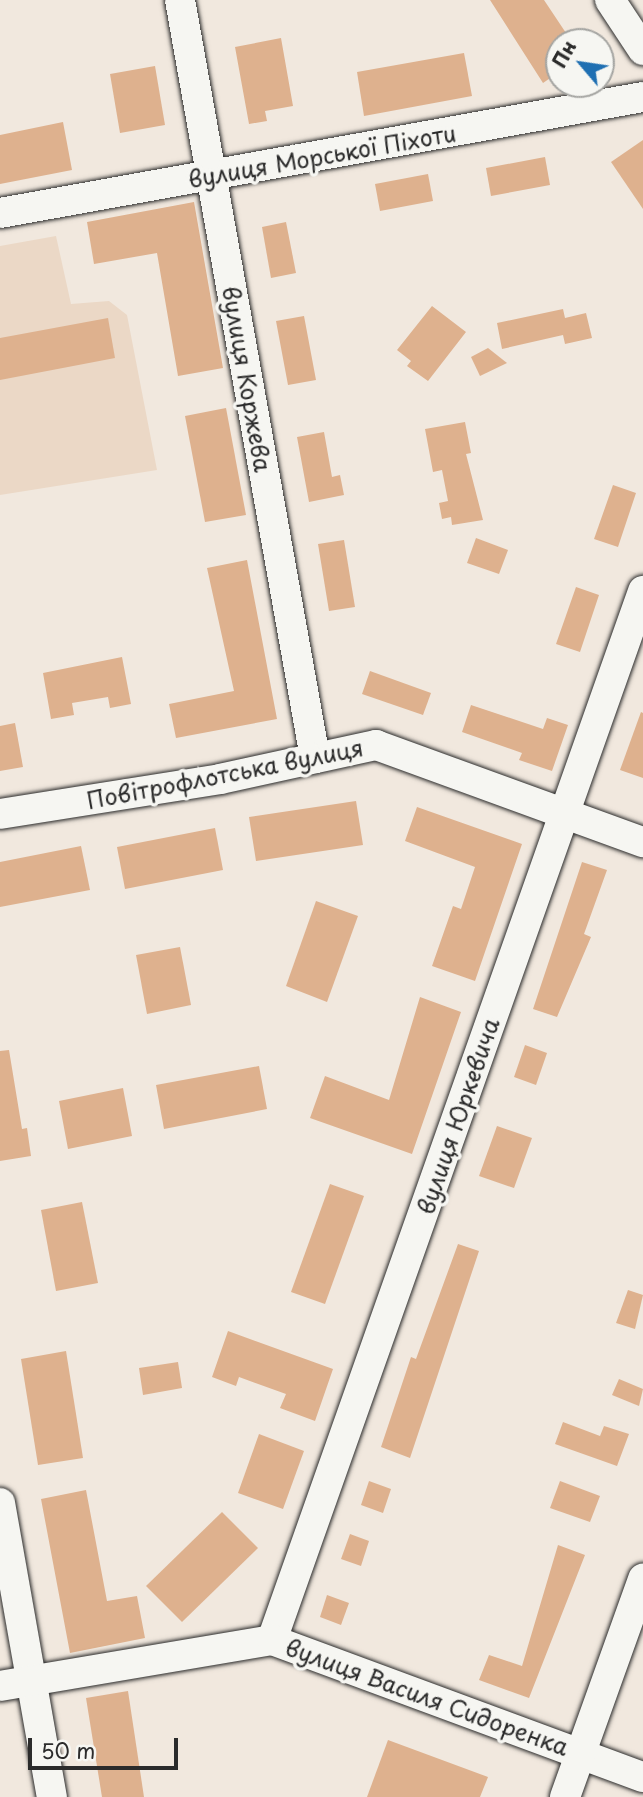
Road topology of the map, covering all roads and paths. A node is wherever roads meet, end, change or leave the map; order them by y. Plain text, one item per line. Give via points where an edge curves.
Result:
1 (180, 0) edge
2 (610, 0) edge
3 (643, 50) edge
4 (643, 97) edge
5 (212, 176) junction
6 (0, 213) edge
7 (643, 591) edge
8 (314, 758) junction
9 (0, 814) edge
10 (563, 815) junction
11 (643, 842) edge
12 (0, 1503) edge
13 (643, 1579) edge
14 (272, 1640) junction
15 (31, 1680) junction
16 (0, 1686) edge
17 (581, 1754) junction
18 (643, 1777) edge
19 (52, 1797) edge
20 (565, 1797) edge

1 - 5 street, вулиця Коржева
2 - 3 street
4 - 5 street, вулиця Морської Піхоти
5 - 6 street, вулиця Морської Піхоти
5 - 8 street, вулиця Коржева
7 - 10 street, вулиця Юркевича
8 - 9 street, Повітрофлотська вулиця via 220,779
8 - 10 street, Повітрофлотська вулиця via 376,745
10 - 11 street, Повітрофлотська вулиця
10 - 14 street, вулиця Юркевича
12 - 15 street
13 - 17 street
14 - 15 street, вулиця Василя Сидоренка
14 - 17 street, вулиця Василя Сидоренка
15 - 16 street, вулиця Василя Сидоренка
15 - 19 street
17 - 18 street, вулиця Василя Сидоренка
17 - 20 street

